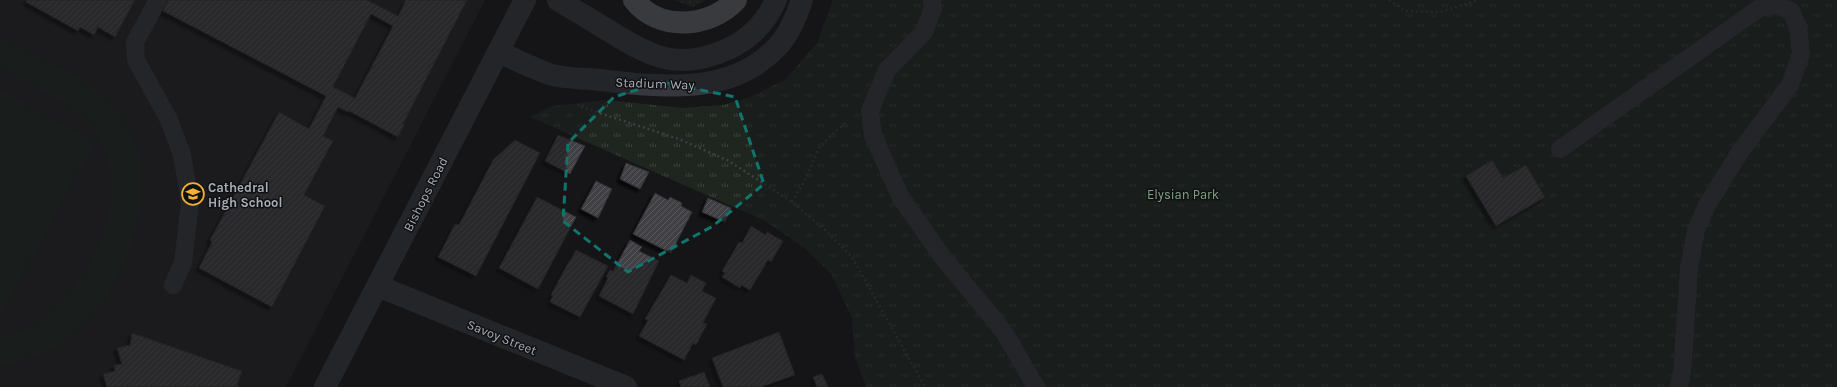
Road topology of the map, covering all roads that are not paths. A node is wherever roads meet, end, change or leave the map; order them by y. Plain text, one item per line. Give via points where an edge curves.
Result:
1 (158, 0) edge
2 (525, 0) edge
3 (558, 0) edge
4 (634, 0) edge
5 (736, 0) edge
6 (776, 0) edge
7 (802, 0) edge
8 (932, 0) edge
9 (498, 52) junction
10 (1560, 149) dead end
11 (173, 285) dead end
12 (378, 286) junction
13 (325, 387) edge
14 (626, 387) edge
15 (1036, 387) edge
16 (1679, 387) edge

1 - 11 lane via 134,42 136,60 169,120 182,155 190,202 183,263
2 - 9 street, Bishops Road
3 - 6 street, Stadium Way via 650,54 686,60 719,53 743,41 763,22
4 - 5 highway via 658,18 680,23 697,22 711,17 724,11
7 - 9 street, Stadium Way via 789,30 776,48 761,61 722,80 698,85 622,82 550,74
8 - 15 lane via 924,32 887,70 870,111 873,135 900,196 941,255 1004,332
9 - 12 street, Bishops Road
10 - 16 lane via 1761,7 1776,5 1791,11 1798,27 1801,54 1790,85 1740,152 1707,205 1696,230 1689,268
12 - 13 street, Bishops Road
12 - 14 street, Savoy Street

